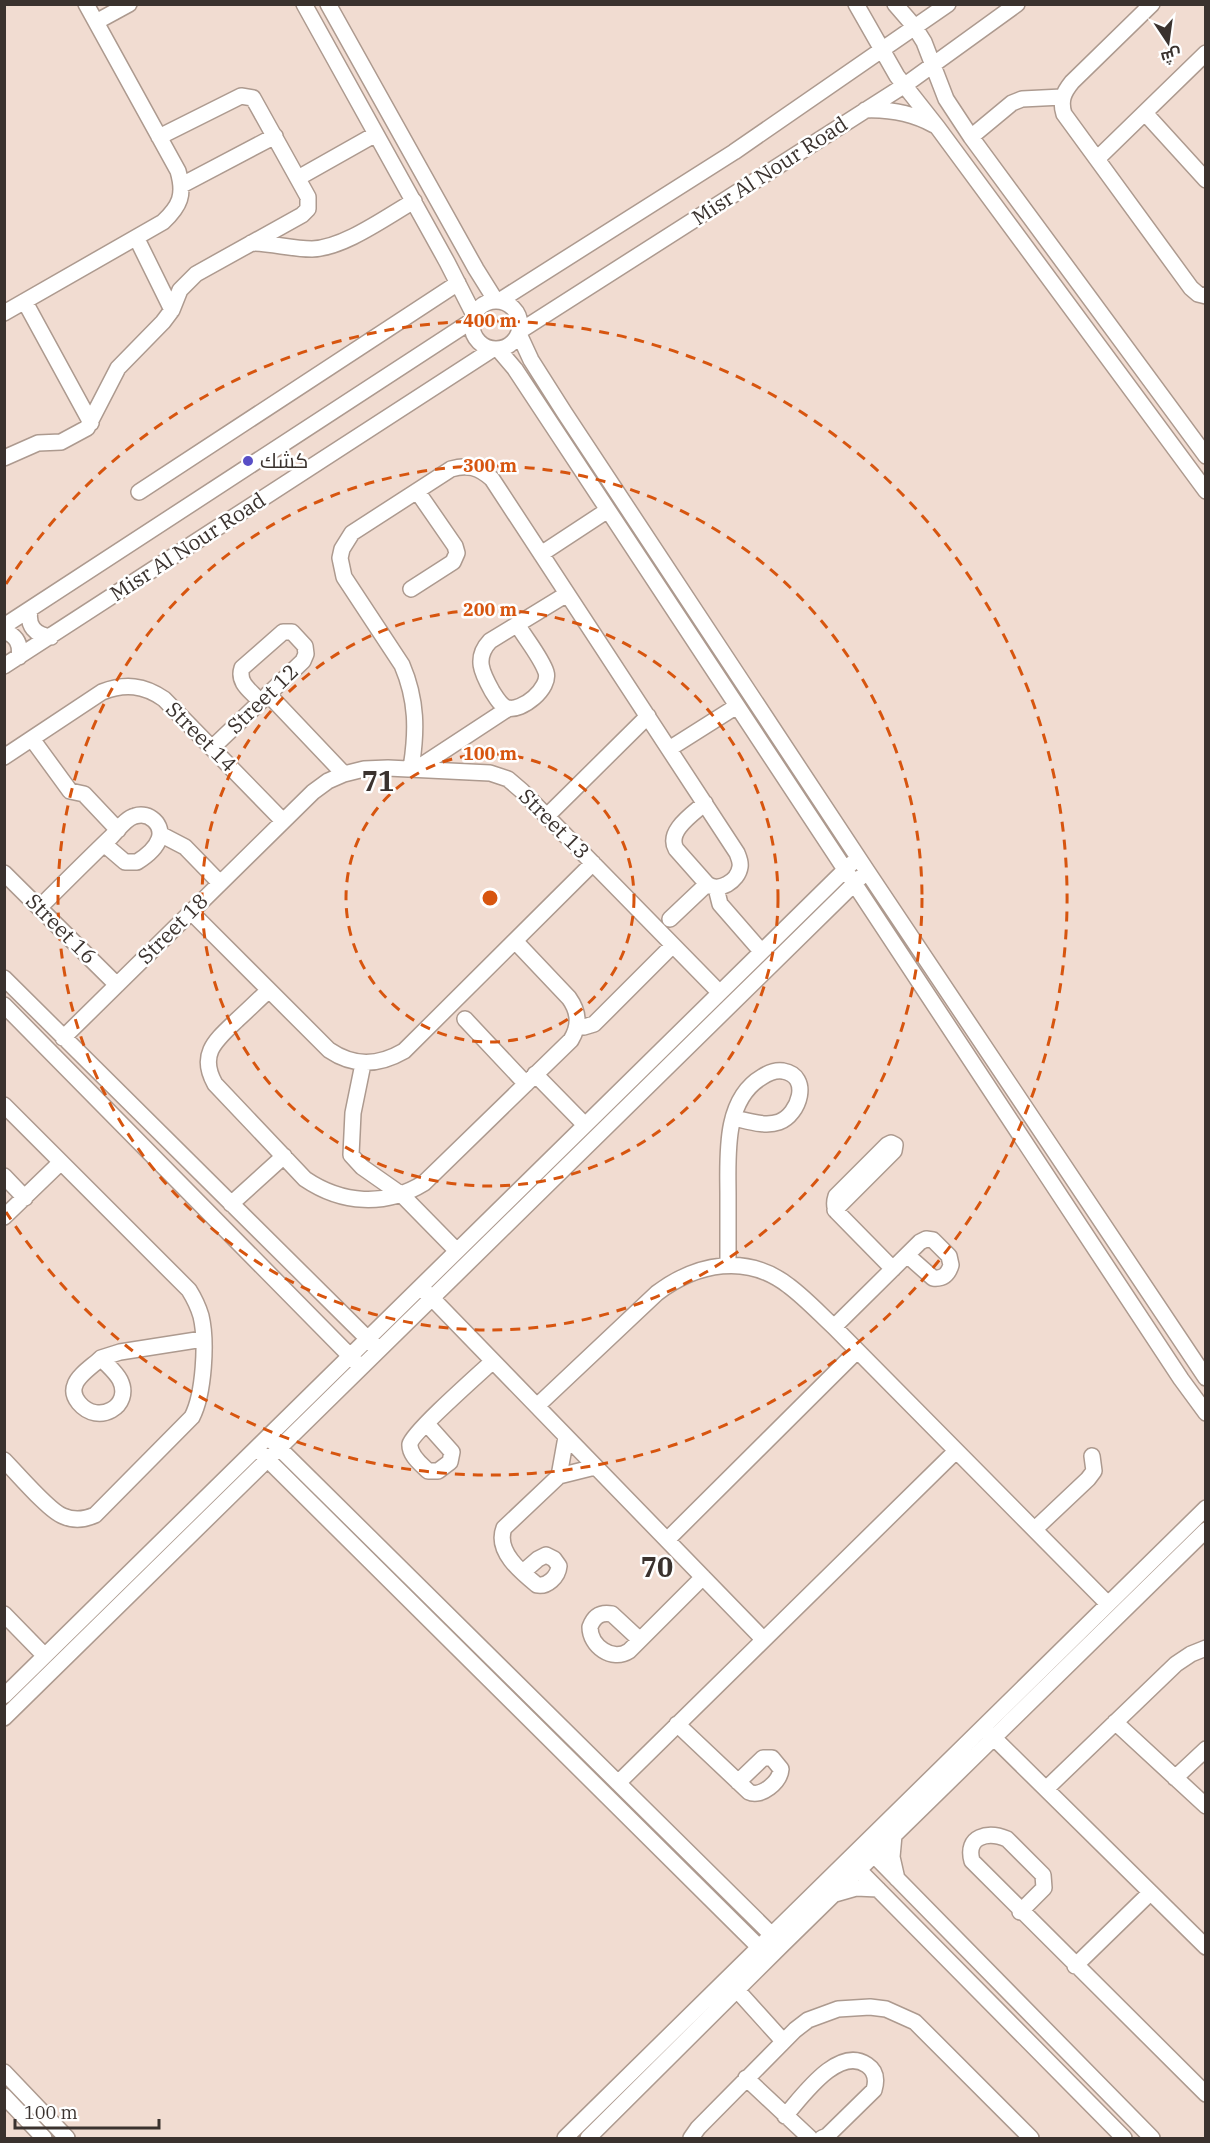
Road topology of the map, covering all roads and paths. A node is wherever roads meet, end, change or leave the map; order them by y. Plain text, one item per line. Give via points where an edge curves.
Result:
1 (86, 4) edge
2 (129, 4) edge
3 (304, 4) edge
4 (328, 4) edge
5 (856, 4) edge
6 (895, 4) edge
7 (948, 4) edge
8 (1017, 4) edge
9 (1152, 4) edge
10 (96, 22) junction
11 (914, 26) junction
12 (883, 50) junction
13 (1206, 53) edge
14 (933, 67) junction
15 (905, 85) junction
16 (1062, 97) junction
17 (865, 110) junction
18 (1145, 113) junction
19 (938, 128) junction
20 (376, 135) junction
21 (275, 136) junction
22 (971, 136) junction
23 (159, 137) junction
24 (1097, 159) junction
25 (298, 178) junction
26 (1206, 180) edge
27 (182, 185) junction
28 (414, 201) junction
29 (137, 239) junction
30 (248, 244) junction
31 (484, 283) junction
32 (462, 289) junction
33 (1206, 296) edge
34 (497, 301) junction
35 (25, 302) junction
36 (172, 310) junction
37 (4, 313) edge
38 (474, 318) junction
39 (519, 333) junction
40 (495, 349) junction
41 (531, 360) junction
42 (515, 369) junction
43 (91, 423) junction
44 (1206, 456) edge
45 (4, 458) edge
46 (417, 491) junction
47 (1206, 491) edge
48 (139, 492) dead end
49 (608, 510) junction
50 (541, 554) junction
51 (411, 589) dead end
52 (567, 594) junction
53 (30, 610) junction
54 (517, 624) junction
55 (4, 626) edge
56 (4, 631) edge
57 (51, 637) junction
58 (19, 657) junction
59 (4, 666) edge
60 (264, 698) junction
61 (737, 706) junction
62 (509, 708) junction
63 (648, 716) junction
64 (32, 739) junction
65 (212, 748) junction
66 (669, 749) junction
67 (4, 758) edge
68 (414, 769) junction
69 (344, 774) junction
70 (705, 803) junction
71 (547, 816) junction
72 (284, 821) junction
73 (118, 830) junction
74 (160, 834) junction
75 (104, 844) junction
76 (858, 858) junction
77 (593, 863) junction
78 (846, 870) junction
79 (867, 871) junction
80 (4, 873) edge
81 (220, 883) junction
82 (855, 883) junction
83 (712, 886) junction
84 (39, 908) junction
85 (191, 912) junction
86 (659, 930) junction
87 (515, 941) junction
88 (673, 945) junction
89 (761, 951) junction
90 (7, 985) edge
91 (117, 985) junction
92 (269, 990) junction
93 (719, 992) junction
94 (4, 1005) edge
95 (451, 1005) junction
96 (577, 1026) junction
97 (63, 1038) junction
98 (363, 1064) junction
99 (531, 1079) junction
100 (113, 1087) junction
101 (100, 1101) junction
102 (4, 1105) edge
103 (734, 1118) dead end
104 (585, 1125) junction
105 (284, 1156) junction
106 (61, 1162) junction
107 (4, 1176) edge
108 (402, 1195) junction
109 (25, 1198) junction
110 (231, 1204) junction
111 (835, 1210) dead end
112 (4, 1217) edge
113 (458, 1251) junction
114 (907, 1255) dead end
115 (728, 1264) junction
116 (892, 1269) junction
117 (420, 1286) junction
118 (432, 1298) junction
119 (834, 1327) junction
120 (203, 1339) junction
121 (367, 1339) junction
122 (379, 1350) junction
123 (856, 1352) junction
124 (350, 1355) junction
125 (101, 1358) dead end
126 (493, 1361) junction
127 (362, 1367) junction
128 (1206, 1378) edge
129 (537, 1406) junction
130 (1206, 1413) edge
131 (427, 1424) dead end
132 (566, 1437) junction
133 (956, 1451) junction
134 (267, 1452) junction
135 (1092, 1456) dead end
136 (4, 1460) edge
137 (596, 1467) junction
138 (559, 1476) junction
139 (1206, 1508) edge
140 (1035, 1529) junction
141 (1206, 1530) edge
142 (667, 1540) junction
143 (523, 1572) dead end
144 (703, 1577) junction
145 (1108, 1604) junction
146 (4, 1614) edge
147 (640, 1640) dead end
148 (763, 1640) junction
149 (1206, 1648) edge
150 (45, 1656) junction
151 (4, 1696) edge
152 (4, 1718) edge
153 (1115, 1722) junction
154 (677, 1724) junction
155 (989, 1732) junction
156 (567, 1733) junction
157 (555, 1745) junction
158 (1206, 1749) edge
159 (1175, 1778) junction
160 (738, 1782) junction
161 (618, 1783) junction
162 (1046, 1789) junction
163 (1206, 1806) edge
164 (894, 1835) junction
165 (675, 1839) junction
166 (869, 1850) junction
167 (663, 1852) junction
168 (854, 1864) junction
169 (897, 1879) junction
170 (878, 1889) junction
171 (1150, 1893) junction
172 (833, 1895) junction
173 (1020, 1912) junction
174 (777, 1940) junction
175 (1206, 1947) edge
176 (764, 1953) junction
177 (1075, 1966) junction
178 (737, 1990) junction
179 (783, 2041) junction
180 (4, 2072) edge
181 (746, 2078) junction
182 (16, 2085) junction
183 (1206, 2094) edge
184 (4, 2096) edge
185 (785, 2116) junction
186 (42, 2138) edge
187 (67, 2139) edge
188 (565, 2139) edge
189 (588, 2139) edge
190 (691, 2139) edge
191 (810, 2139) edge
192 (822, 2139) edge
193 (1031, 2139) edge
194 (1124, 2139) edge
195 (1152, 2139) edge

1 - 10 street
2 - 10 street
3 - 20 street
4 - 31 street
5 - 12 street
6 - 11 street
7 - 11 street, Misr Al Nour Road
8 - 14 street, Misr Al Nour Road
9 - 16 street via 1072,82
10 - 23 street
11 - 12 street, Misr Al Nour Road
11 - 14 street
12 - 15 street
12 - 34 street, Misr Al Nour Road via 734,152
13 - 18 street
14 - 15 street, Misr Al Nour Road
14 - 22 street via 946,99
15 - 17 street, Misr Al Nour Road
15 - 19 street
16 - 22 street via 1012,103
16 - 24 street via 1064,114
17 - 19 street via 905,113
17 - 39 street, Misr Al Nour Road
18 - 24 street
18 - 26 street
19 - 47 street
20 - 25 street
20 - 28 street
21 - 23 street via 256,101 245,95
21 - 25 street
21 - 27 street
22 - 44 street
23 - 27 street
24 - 33 street via 1191,288
25 - 30 street via 310,201 308,209
27 - 29 street via 173,213
28 - 30 street via 348,238 315,249
28 - 32 street
29 - 35 street
29 - 36 street
30 - 36 street via 196,274 180,290
31 - 32 street
31 - 34 street
32 - 38 street
32 - 48 street
34 - 38 street via 483,305
34 - 39 street via 514,309 520,319
35 - 37 street
35 - 43 street
36 - 43 street via 118,368
38 - 40 street via 476,339
38 - 53 street, Misr Al Nour Road
39 - 40 street via 512,344
39 - 41 street
40 - 42 street
40 - 57 street, Misr Al Nour Road
41 - 42 street via 523,361
41 - 76 street
42 - 49 street
43 - 45 street via 61,442 38,443
46 - 50 street via 451,469 477,468 492,479
46 - 51 street via 457,553 453,562
46 - 68 street via 352,533 340,558 344,577 408,679 416,726
49 - 50 street
49 - 61 street
50 - 52 street
52 - 54 street
52 - 63 street
53 - 55 street, Misr Al Nour Road
53 - 57 street via 30,626 42,636
54 - 62 street via 484,646 480,661 483,675 500,703
54 - 62 street via 544,668 547,680 541,691 519,707
56 - 58 street via 18,641
57 - 58 street, Misr Al Nour Road
58 - 59 street, Misr Al Nour Road
60 - 60 street, Street 12 via 242,682 242,668 286,631 295,634 305,646 303,661
60 - 65 street, Street 12
60 - 69 street
61 - 66 street
61 - 78 street
62 - 68 street
63 - 66 street
63 - 71 street
64 - 65 street, Street 14 via 102,692 128,686 141,687 164,699
64 - 67 street
64 - 73 street via 70,791 84,794
65 - 72 street, Street 14
66 - 70 street
68 - 69 street, Street 13 via 364,769
68 - 71 street, Street 13 via 499,775 515,784
69 - 72 street, Street 13 via 321,786
70 - 83 street via 675,832 673,842
70 - 83 street via 741,865 738,875 724,886
71 - 77 street, Street 13
72 - 81 street, Street 18
73 - 74 street via 131,817 142,814 157,823
73 - 75 street
74 - 75 street via 157,845 133,863 121,860
74 - 81 street via 184,847
75 - 84 street
76 - 78 street
76 - 79 street
77 - 86 street, Street 13
77 - 87 street
78 - 82 street
78 - 89 street
79 - 82 street
79 - 128 street
80 - 84 street, Street 16
81 - 85 street, Street 18
82 - 118 street
82 - 130 street
83 - 86 street
83 - 89 street via 720,904
84 - 91 street, Street 16
85 - 91 street, Street 18
85 - 92 street
86 - 88 street, Street 13
87 - 95 street
87 - 96 street via 569,998
88 - 93 street, Street 13
88 - 96 street via 594,1023
89 - 93 street
90 - 97 street
91 - 97 street, Street 18
92 - 98 street via 329,1050
92 - 105 street via 214,1042 208,1068 215,1084
93 - 104 street
94 - 101 street
95 - 98 street via 404,1051 377,1063
95 - 99 street via 460,1020 465,1019
96 - 99 street via 571,1040
97 - 100 street
98 - 108 street via 353,1113 351,1155
99 - 104 street
99 - 108 street via 424,1183
100 - 101 street
100 - 110 street
101 - 124 street
102 - 106 street
103 - 115 street via 728,1142
104 - 113 street
105 - 108 street via 305,1179 331,1194 363,1200
105 - 110 street
106 - 109 street
106 - 120 street via 189,1290 198,1308
107 - 109 street
108 - 113 street
109 - 112 street
110 - 121 street
111 - 116 street
113 - 117 street
114 - 116 street
115 - 119 street via 775,1277
115 - 129 street via 698,1270 670,1284
116 - 119 street
117 - 118 street
117 - 121 street
118 - 122 street
118 - 126 street
119 - 123 street
120 - 125 street
120 - 136 street via 202,1389 192,1417 95,1515 73,1519 57,1513
121 - 122 street
121 - 124 street
122 - 127 street
123 - 133 street
123 - 142 street
124 - 127 street
124 - 134 street via 267,1437
126 - 129 street
126 - 131 street
127 - 134 street
129 - 132 street
132 - 137 street
132 - 138 street
133 - 140 street
133 - 148 street
134 - 150 street
134 - 152 street
134 - 156 street
134 - 157 street
135 - 140 street via 1094,1471 1088,1479
137 - 138 street
137 - 142 street
138 - 143 street via 502,1533 504,1550
139 - 145 street
140 - 145 street
141 - 155 street
142 - 144 street
144 - 147 street
144 - 148 street
145 - 155 street
146 - 150 street
148 - 154 street
149 - 153 street via 1176,1664
150 - 151 street
153 - 159 street
153 - 162 street
154 - 160 street
154 - 161 street
155 - 162 street
155 - 164 street
155 - 166 street
156 - 157 street
156 - 161 street
157 - 167 street
158 - 159 street
159 - 163 street
160 - 160 street via 766,1757 779,1766 780,1775 762,1793 748,1792
161 - 165 street
162 - 171 street
164 - 166 street
164 - 169 street via 892,1857
165 - 167 street
165 - 174 street
166 - 168 street
166 - 169 street
167 - 176 street
168 - 170 street
168 - 172 street
168 - 174 street
169 - 195 street
170 - 172 street via 856,1888
170 - 194 street
171 - 175 street
171 - 177 street
172 - 174 street
173 - 173 street via 1044,1888 1043,1875 1007,1839 983,1836 971,1847 972,1861
173 - 177 street
174 - 176 street
176 - 178 street
176 - 188 street
177 - 183 street
178 - 179 street
178 - 189 street
179 - 181 street
179 - 193 street via 808,2020 838,2009 870,2007 901,2014 915,2022
180 - 182 street
181 - 185 street
181 - 190 street
182 - 184 street
182 - 187 street
184 - 186 street
185 - 191 street
185 - 192 street via 835,2064 862,2061 875,2074 874,2090

